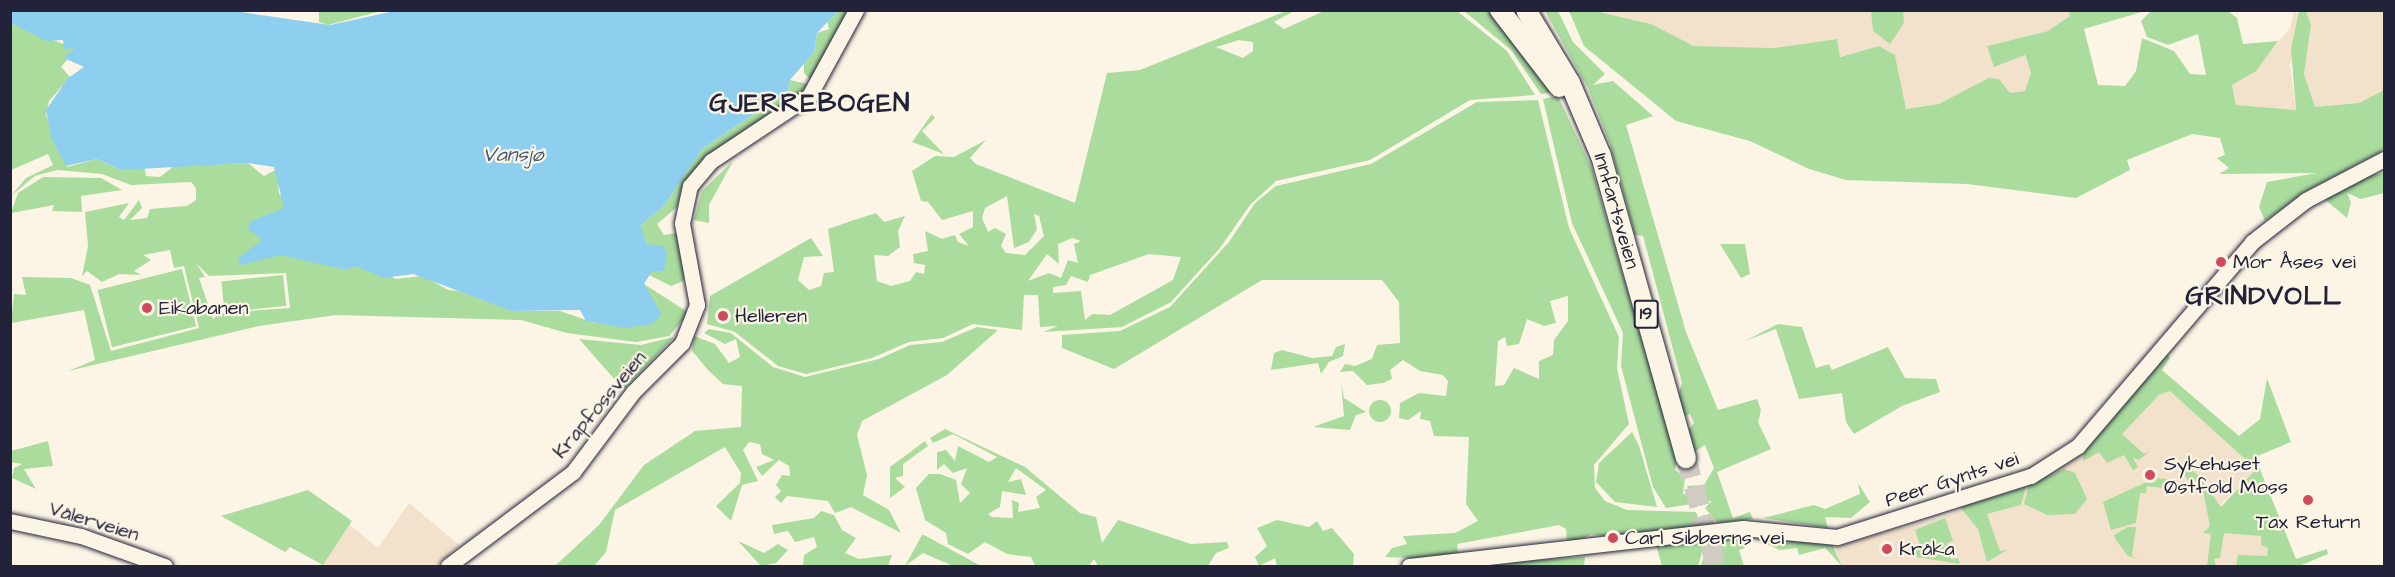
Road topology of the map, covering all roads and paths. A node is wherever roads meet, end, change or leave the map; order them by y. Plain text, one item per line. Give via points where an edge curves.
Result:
1 (856, 10) edge
2 (1500, 10) edge
3 (1526, 10) edge
4 (1539, 10) edge
5 (1564, 72) junction
6 (2385, 159) edge
7 (1606, 170) junction
8 (1686, 458) tunnel mouth
9 (10, 521) edge
10 (165, 567) edge
11 (448, 567) edge
12 (1409, 567) edge

1 - 11 street, Krapfossveien via 809,96 711,161 690,186 682,223 697,305 682,343 633,392 573,472
2 - 7 highway via 1560,88
3 - 5 highway, Innfartsveien / 19
4 - 5 highway
5 - 7 highway, Innfartsveien / 19
6 - 12 street, Peer Gynts vei via 2306,200 2252,242 2073,450 2031,476 1837,537 1751,528
7 - 8 highway, Innfartsveien / 19
9 - 10 street, Vålerveien via 81,536

